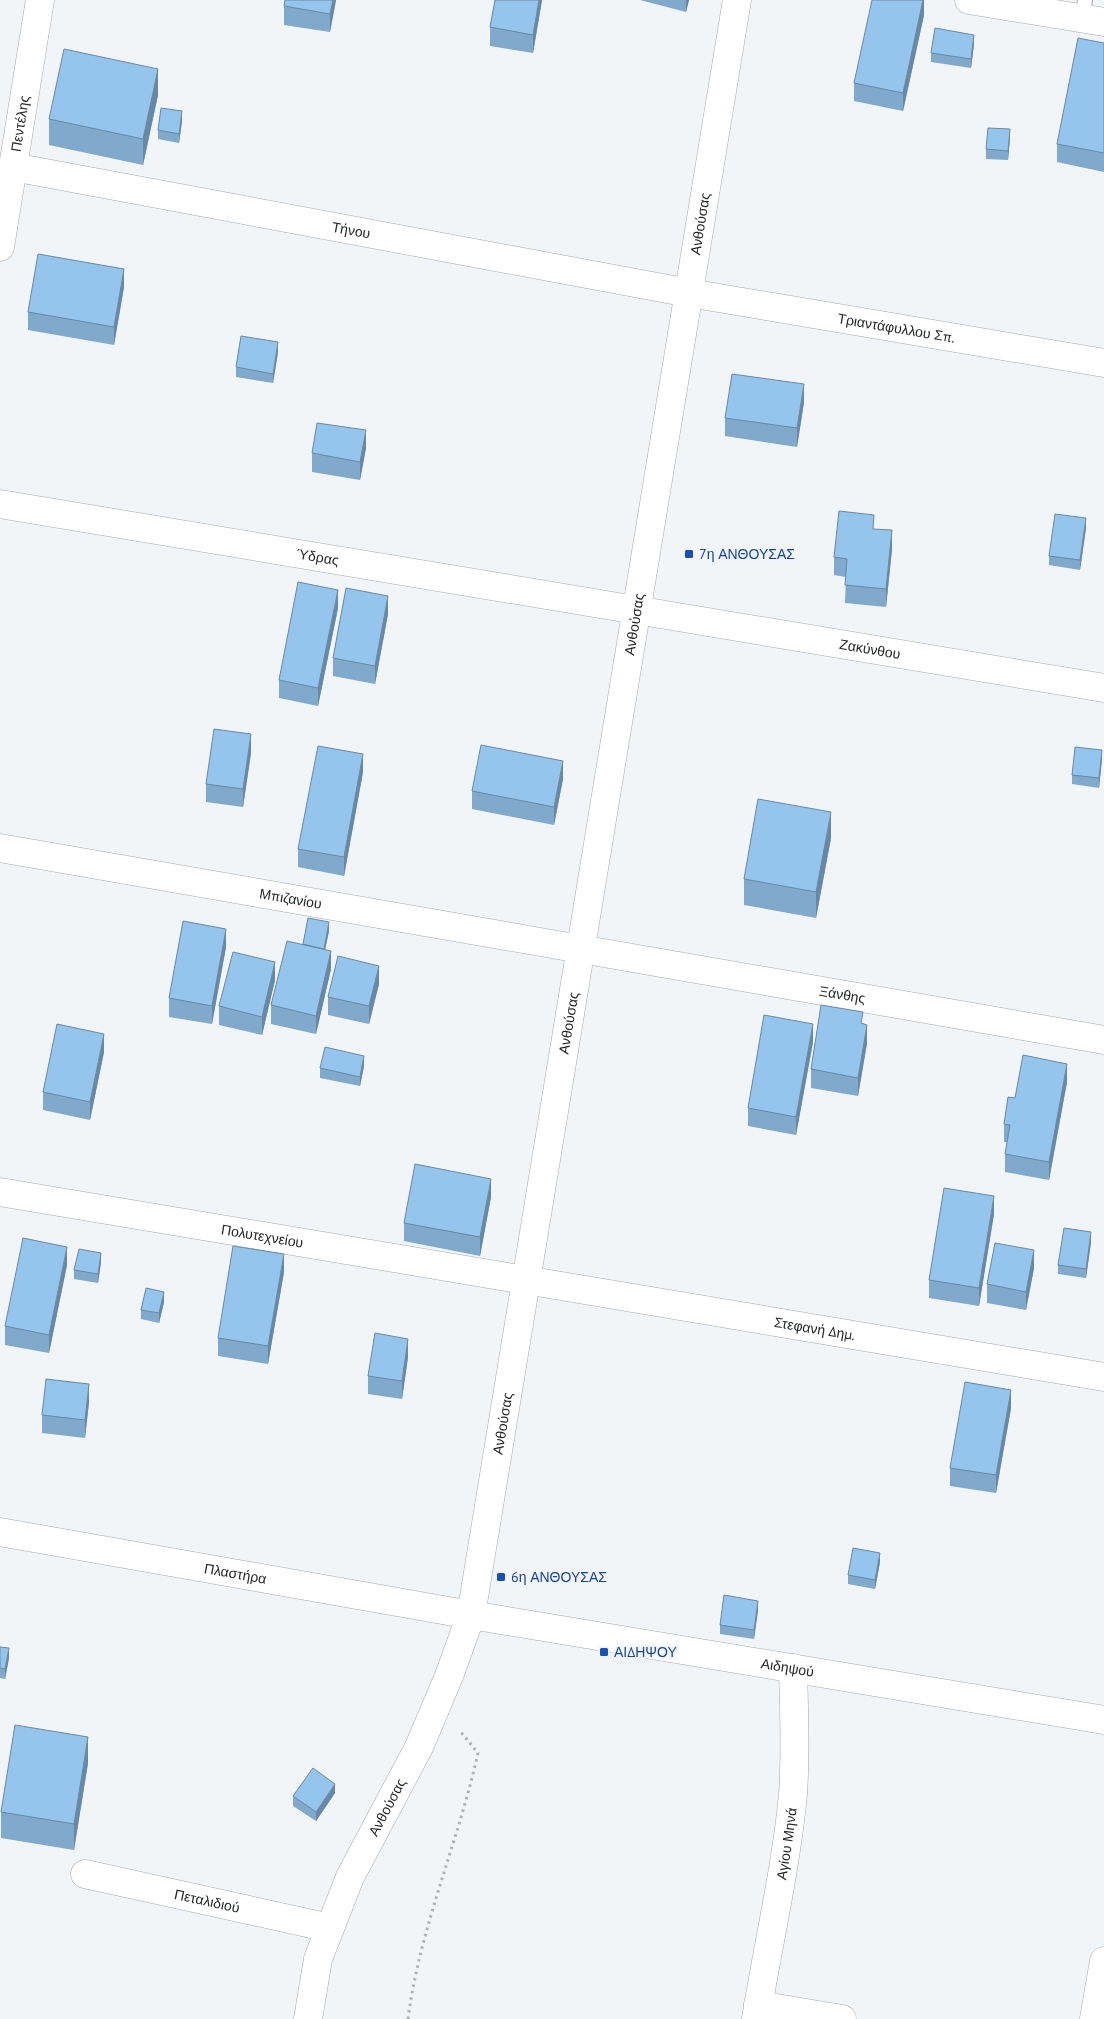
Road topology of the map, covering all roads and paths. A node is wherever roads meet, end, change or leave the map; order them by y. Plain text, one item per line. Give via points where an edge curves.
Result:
1 (40, 0) edge
2 (737, 0) edge
3 (969, 0) edge
4 (1090, 14) edge
5 (13, 167) junction
6 (0, 247) edge
7 (689, 293) junction
8 (1104, 363) edge
9 (0, 504) edge
10 (637, 610) junction
11 (1104, 688) edge
12 (0, 848) edge
13 (581, 951) junction
14 (1104, 1040) edge
15 (0, 1192) edge
16 (526, 1280) junction
17 (1104, 1377) edge
18 (0, 1532) edge
19 (471, 1614) junction
20 (793, 1668) junction
21 (438, 1703) junction
22 (1104, 1720) edge
23 (85, 1874) dead end
24 (330, 1928) junction
25 (1104, 1961) edge
26 (757, 2012) edge
27 (790, 2015) edge
28 (308, 2019) edge
29 (408, 2019) edge
30 (842, 2019) edge
31 (1094, 2019) edge

1 - 5 street, Πεντέλης
2 - 7 street, Ανθούσας
3 - 4 street
5 - 6 street, Πεντέλης
5 - 7 street, Τήνου
7 - 8 street, Τριαντάφυλλου Σπ.
7 - 10 street, Ανθούσας
9 - 10 street, Ύδρας
10 - 11 street, Ζακύνθου
10 - 13 street, Ανθούσας
12 - 13 street, Μπιζανίου
13 - 14 street, Ξάνθης
13 - 16 street, Ανθούσας
15 - 16 street, Πολυτεχνείου
16 - 17 street, Στεφανή Δημ.
16 - 19 street, Ανθούσας
18 - 19 street, Πλαστήρα
19 - 20 street, Αιδηψού
19 - 21 street, Ανθούσας
20 - 22 street, Αιδηψού
20 - 26 street, Αγίου Μηνά via 793,1794
21 - 24 street, Ανθούσας via 419,1747 350,1877
21 - 29 path via 478,1753 469,1795 413,1976
23 - 24 street, Πεταλιδιού
24 - 28 street, Ανθούσας via 318,1959
25 - 31 street
26 - 27 street
27 - 30 street

